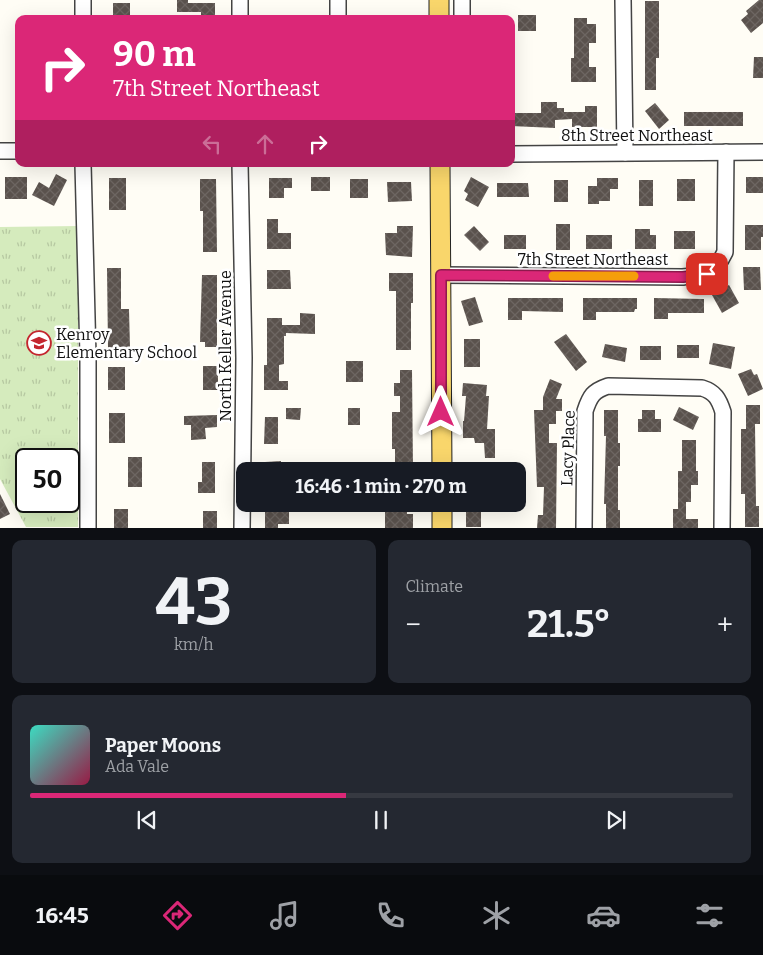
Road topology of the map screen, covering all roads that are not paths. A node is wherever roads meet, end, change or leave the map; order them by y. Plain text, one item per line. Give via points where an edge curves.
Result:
1 (83, 0) edge
2 (240, 0) edge
3 (338, 0) edge
4 (438, 0) edge
5 (462, 0) edge
6 (623, 0) edge
7 (83, 15) edge
8 (240, 15) edge
9 (338, 15) edge
10 (439, 15) edge
11 (462, 15) edge
12 (0, 151) edge
13 (15, 151) edge
14 (726, 152) junction
15 (763, 152) edge
16 (625, 153) junction
17 (515, 154) edge
18 (83, 167) edge
19 (240, 167) edge
20 (440, 167) edge
21 (441, 275) junction
22 (442, 462) edge
23 (442, 512) edge
24 (88, 528) edge
25 (242, 528) edge
26 (442, 528) edge
27 (584, 528) edge
28 (722, 528) edge

1 - 7 street
2 - 8 street
3 - 9 street
4 - 10 main road
5 - 11 street
6 - 16 street
12 - 13 street
14 - 15 street, 8th Street Northeast
14 - 16 street, 8th Street Northeast
14 - 21 street, 7th Street Northeast via 725,252 707,274 683,277
16 - 17 street, 8th Street Northeast
18 - 24 street
19 - 25 street, North Keller Avenue via 244,358
20 - 21 main road
21 - 22 main road
23 - 26 main road
27 - 28 street, Lacy Place via 585,411 589,398 608,386 713,391 723,412

